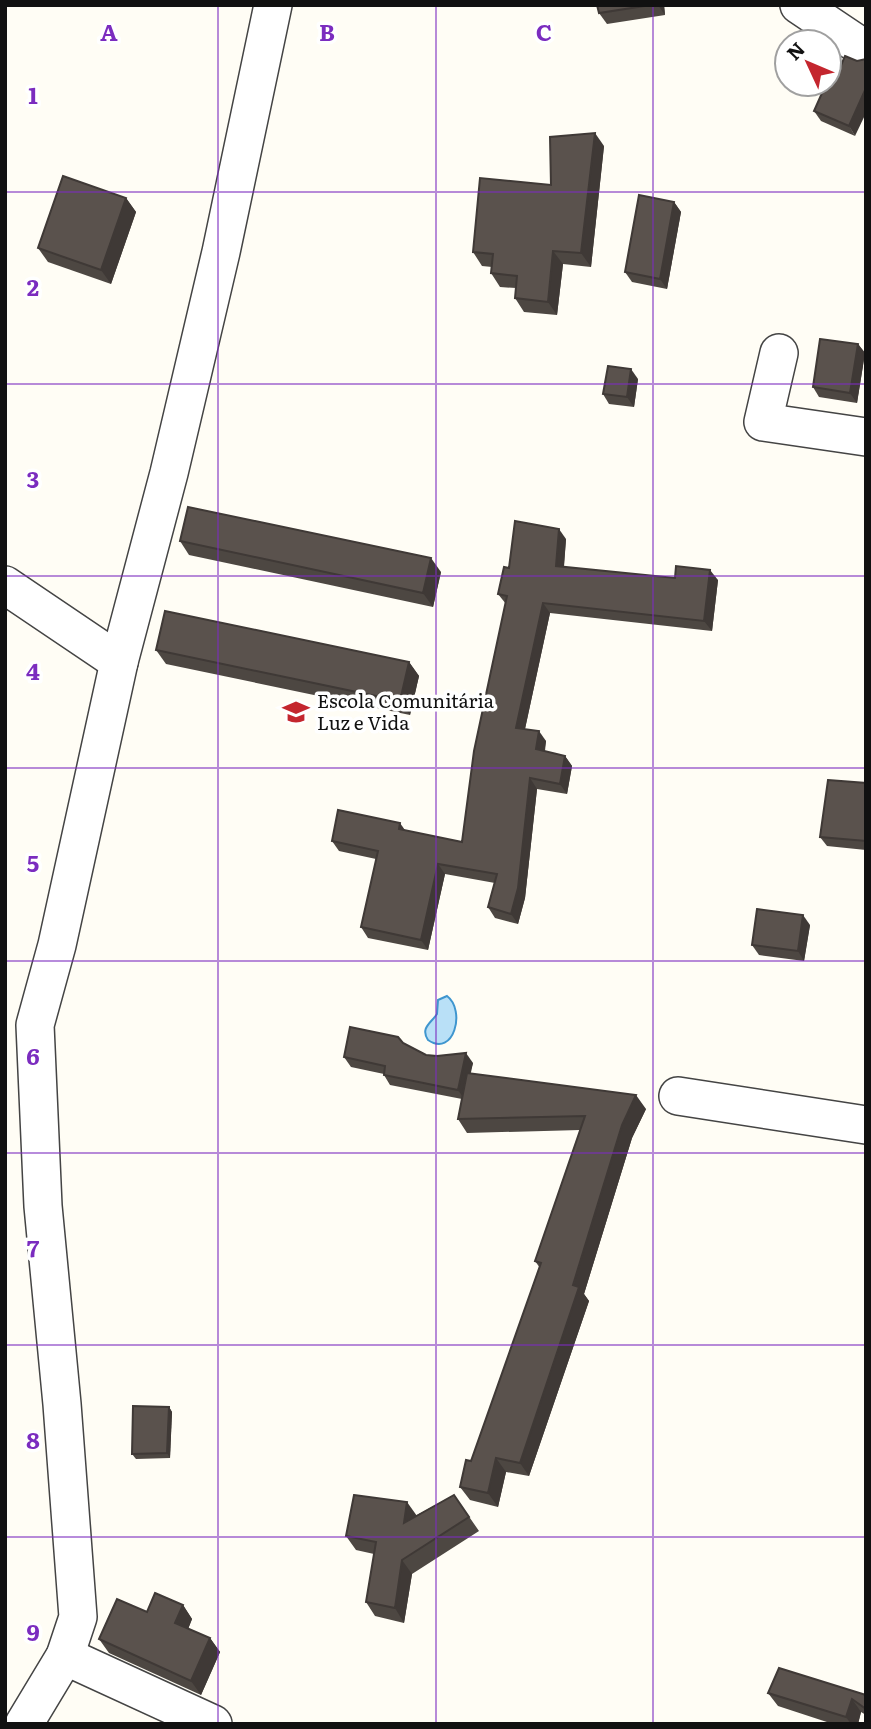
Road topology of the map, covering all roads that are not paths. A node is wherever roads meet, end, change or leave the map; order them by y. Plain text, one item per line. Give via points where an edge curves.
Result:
1 (273, 5) edge
2 (799, 5) edge
3 (866, 50) edge
4 (779, 353) dead end
5 (866, 437) edge
6 (5, 585) edge
7 (119, 662) junction
8 (678, 1096) dead end
9 (866, 1125) edge
10 (65, 1656) junction
11 (24, 1724) edge
12 (213, 1724) edge

1 - 7 street via 221,252
2 - 3 street
4 - 5 street via 763,422
6 - 7 street
7 - 10 street via 35,1025 43,1206 78,1617
8 - 9 street
10 - 11 street
10 - 12 street

